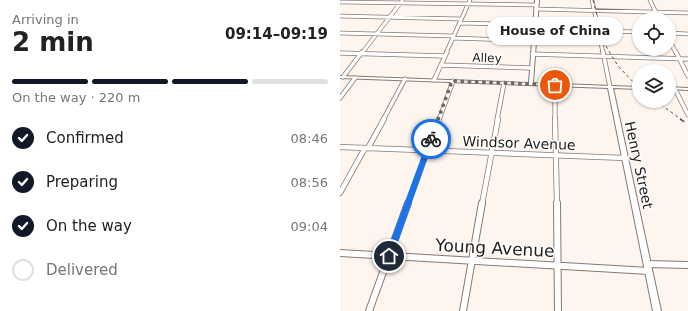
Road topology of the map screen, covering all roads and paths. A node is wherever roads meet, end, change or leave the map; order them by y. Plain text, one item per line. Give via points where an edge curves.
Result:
1 (536, 0) edge
2 (592, 0) edge
3 (650, 0) edge
4 (402, 1) edge
5 (340, 2) edge
6 (469, 2) edge
7 (537, 8) junction
8 (594, 11) junction
9 (656, 12) joint
10 (676, 13) edge
11 (688, 13) edge
12 (340, 16) edge
13 (390, 17) junction
14 (535, 19) junction
15 (461, 21) junction
16 (535, 27) junction
17 (554, 30) junction
18 (599, 31) junction
19 (632, 32) edge
20 (340, 33) edge
21 (676, 33) edge
22 (376, 34) junction
23 (688, 34) edge
24 (454, 38) junction
25 (509, 40) dead end
26 (676, 52) edge
27 (340, 53) edge
28 (361, 54) junction
29 (532, 54) junction
30 (445, 56) junction
31 (604, 56) junction
32 (679, 58) junction
33 (688, 59) edge
34 (441, 65) junction
35 (532, 68) junction
36 (688, 76) edge
37 (342, 77) edge
38 (355, 78) junction
39 (405, 79) junction
40 (434, 80) junction
41 (452, 81) junction
42 (504, 83) junction
43 (531, 84) junction
44 (555, 85) junction
45 (610, 86) junction
46 (632, 88) edge
47 (676, 88) edge
48 (688, 89) edge
49 (676, 90) edge
50 (340, 98) edge
51 (688, 116) edge
52 (340, 147) edge
53 (366, 148) junction
54 (427, 150) junction
55 (491, 153) junction
56 (556, 155) junction
57 (625, 158) junction
58 (340, 193) edge
59 (340, 253) edge
60 (389, 256) junction
61 (472, 261) junction
62 (648, 264) junction
63 (688, 265) edge
64 (558, 266) junction
65 (649, 272) junction
66 (369, 311) edge
67 (463, 311) edge
68 (558, 311) edge
69 (657, 311) edge

1 - 7 main road
2 - 8 street, Henry Street
3 - 9 street
4 - 5 street
4 - 6 street
4 - 13 street
6 - 7 street
6 - 15 street
7 - 8 street
7 - 14 main road
8 - 9 street
8 - 18 street, Henry Street
10 - 11 street
12 - 13 street
13 - 15 street
13 - 22 street
14 - 16 main road
14 - 17 street via 554,20
15 - 16 street
15 - 24 street
16 - 17 street
16 - 29 main road
17 - 18 street
18 - 19 street
18 - 31 street, Henry Street
20 - 22 street
21 - 23 street
22 - 24 street
22 - 28 street
24 - 25 street
24 - 30 street
26 - 32 street
27 - 28 street
28 - 30 street
28 - 37 street
29 - 31 street
29 - 35 main road
30 - 34 street
31 - 32 street
31 - 45 street, Henry Street
32 - 33 street
32 - 36 street
34 - 35 street, Alley
34 - 40 street
35 - 43 main road
37 - 38 main road
38 - 39 main road
38 - 50 street
39 - 40 main road
39 - 53 street
40 - 41 main road
41 - 42 main road
41 - 54 street
42 - 43 main road
42 - 55 street
43 - 44 main road
44 - 45 main road
44 - 56 street
45 - 46 main road
45 - 57 main road, Henry Street
47 - 48 main road
49 - 51 street
52 - 53 street, Windsor Avenue
53 - 54 street, Windsor Avenue
53 - 58 street
54 - 55 street, Windsor Avenue
54 - 60 street
55 - 56 street, Windsor Avenue
55 - 61 street
56 - 57 street, Windsor Avenue
56 - 64 street
57 - 62 main road, Henry Street
59 - 60 street, Young Avenue
60 - 61 street, Young Avenue
60 - 66 street
61 - 64 street, Young Avenue
61 - 67 street
62 - 63 street
62 - 65 main road, Henry Street
64 - 65 street, Young Avenue
64 - 68 street
65 - 69 main road, Henry Street

